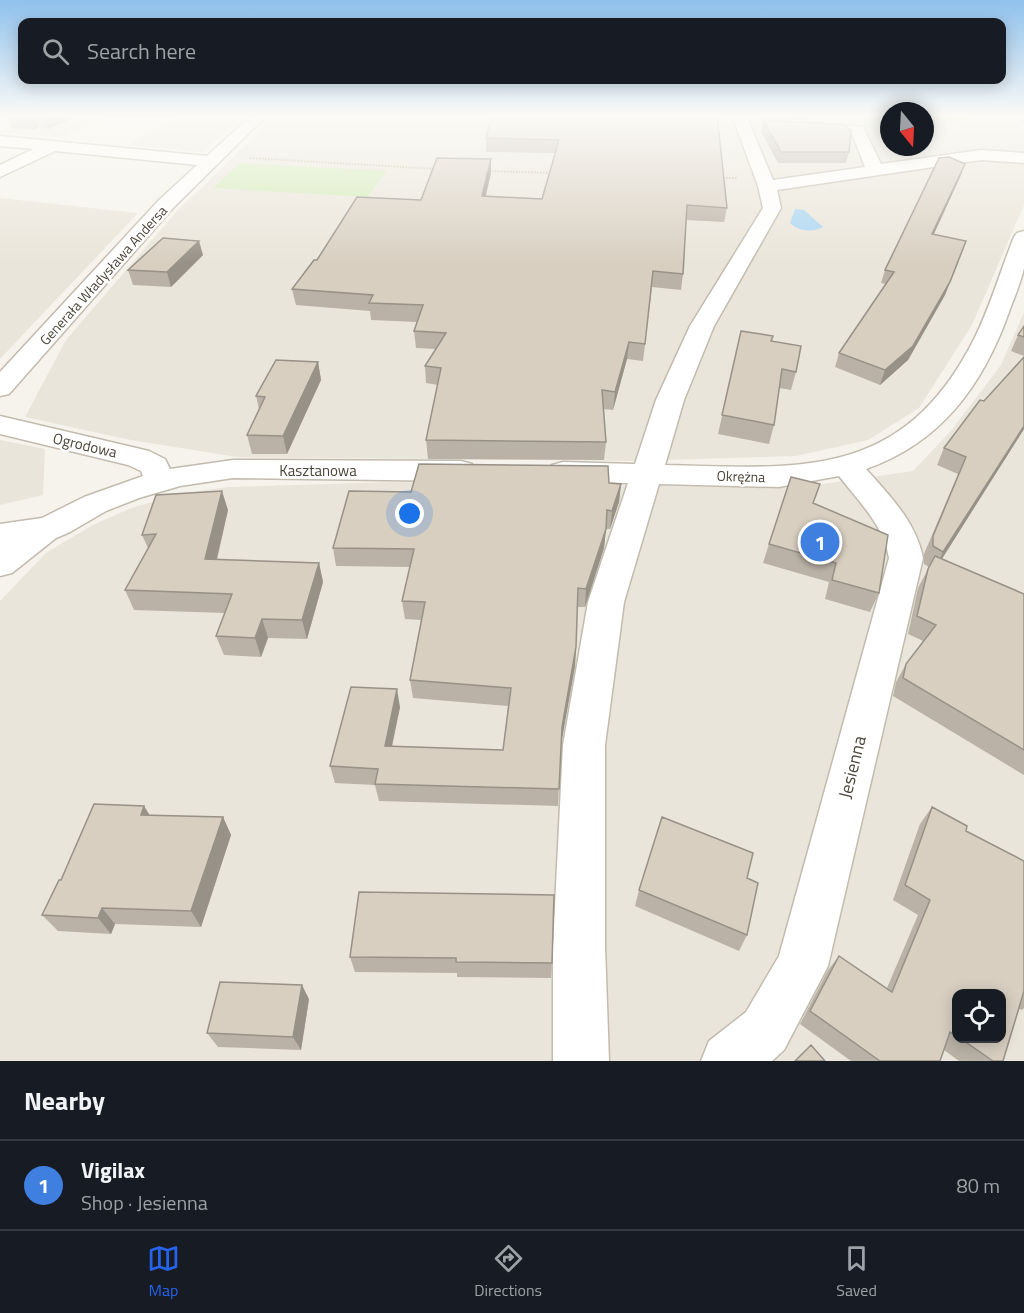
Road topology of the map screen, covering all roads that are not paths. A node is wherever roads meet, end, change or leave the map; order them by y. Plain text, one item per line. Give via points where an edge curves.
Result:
1 (15, 165) edge
2 (207, 165) edge
3 (761, 165) edge
4 (873, 165) edge
5 (914, 165) edge
6 (875, 170) junction
7 (0, 172) edge
8 (766, 182) junction
9 (1024, 237) edge
10 (0, 388) edge
11 (0, 425) edge
12 (847, 466) junction
13 (488, 471) edge
14 (535, 472) edge
15 (648, 473) junction
16 (160, 481) junction
17 (47, 529) junction
18 (0, 535) edge
19 (0, 564) edge
20 (581, 1061) edge
21 (729, 1061) edge

1 - 7 street
2 - 10 street, Generała Władysława Andersa via 166,204
3 - 8 street
4 - 6 street
5 - 6 street
6 - 8 street
8 - 15 street via 772,208 702,326 670,400
9 - 12 street, Okrężna via 982,347 953,396 930,424 896,447
11 - 16 street, Ogrodowa via 138,458 154,466
12 - 15 street, Okrężna via 778,477
12 - 21 street, Jesienna via 897,529 905,544 906,558 802,966 765,1031
13 - 16 street, Kasztanowa via 233,470
14 - 15 street
15 - 20 street via 606,602 584,745 579,946
16 - 17 street, Kasztanowa via 96,504
17 - 18 street, Kasztanowa
17 - 19 street

